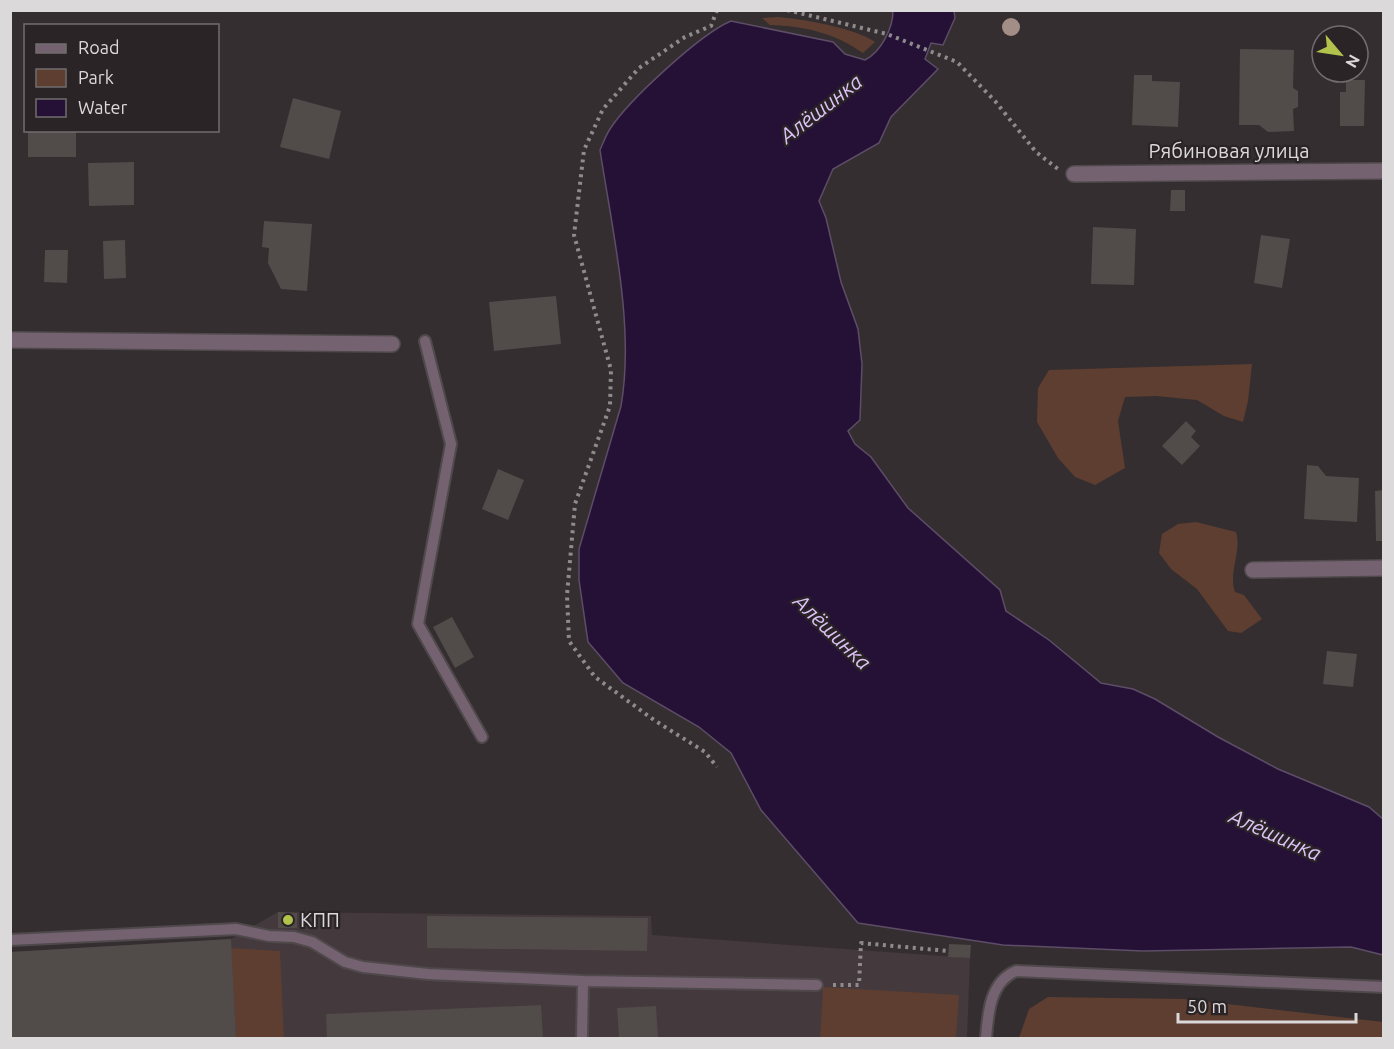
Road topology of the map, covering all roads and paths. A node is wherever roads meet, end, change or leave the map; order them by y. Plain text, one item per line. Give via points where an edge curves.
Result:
1 (787, 10) edge
2 (718, 11) edge
3 (1383, 171) edge
4 (1074, 174) joint
5 (10, 340) edge
6 (425, 341) dead end
7 (392, 344) dead end
8 (1383, 568) edge
9 (1253, 570) dead end
10 (482, 737) dead end
11 (717, 767) dead end
12 (10, 940) edge
13 (948, 951) dead end
14 (583, 981) junction
15 (817, 985) joint
16 (1383, 987) edge
17 (582, 1038) edge
18 (987, 1038) edge

1 - 4 path via 887,34 957,62 1036,152 1054,168
2 - 11 path via 711,26 685,37 639,68 603,109 584,150 574,235 611,370 610,406 575,504 567,595 570,641 595,677 705,752
3 - 4 street, Рябиновая улица
5 - 7 street
6 - 10 lane via 451,444 418,624
8 - 9 street
12 - 14 lane via 236,929 312,942 345,962 363,967
13 - 15 path via 861,943 859,985
14 - 15 lane
14 - 17 lane
16 - 18 lane via 1016,971 1006,975 992,998

